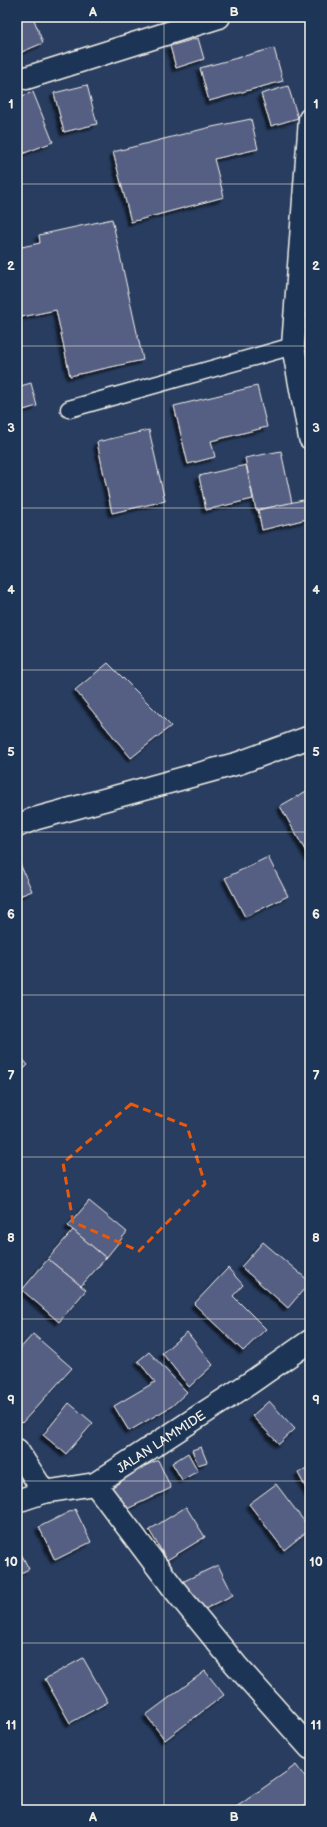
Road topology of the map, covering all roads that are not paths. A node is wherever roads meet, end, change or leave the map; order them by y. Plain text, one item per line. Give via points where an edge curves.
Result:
1 (219, 17) edge
2 (26, 78) dead end
3 (310, 119) edge
4 (293, 346) junction
5 (69, 409) dead end
6 (310, 438) edge
7 (310, 737) edge
8 (17, 826) edge
9 (310, 1341) edge
10 (17, 1450) edge
11 (95, 1484) junction
12 (44, 1492) junction
13 (17, 1500) edge
14 (310, 1748) edge

1 - 2 street
3 - 4 street
4 - 5 lane
4 - 6 street
7 - 8 street via 239,763 34,819
9 - 11 street, JALAN LAMMIDE
10 - 12 street
11 - 12 street, JALAN LAMMIDE
11 - 14 street via 174,1589 236,1665
12 - 13 street, JALAN LAMMIDE

